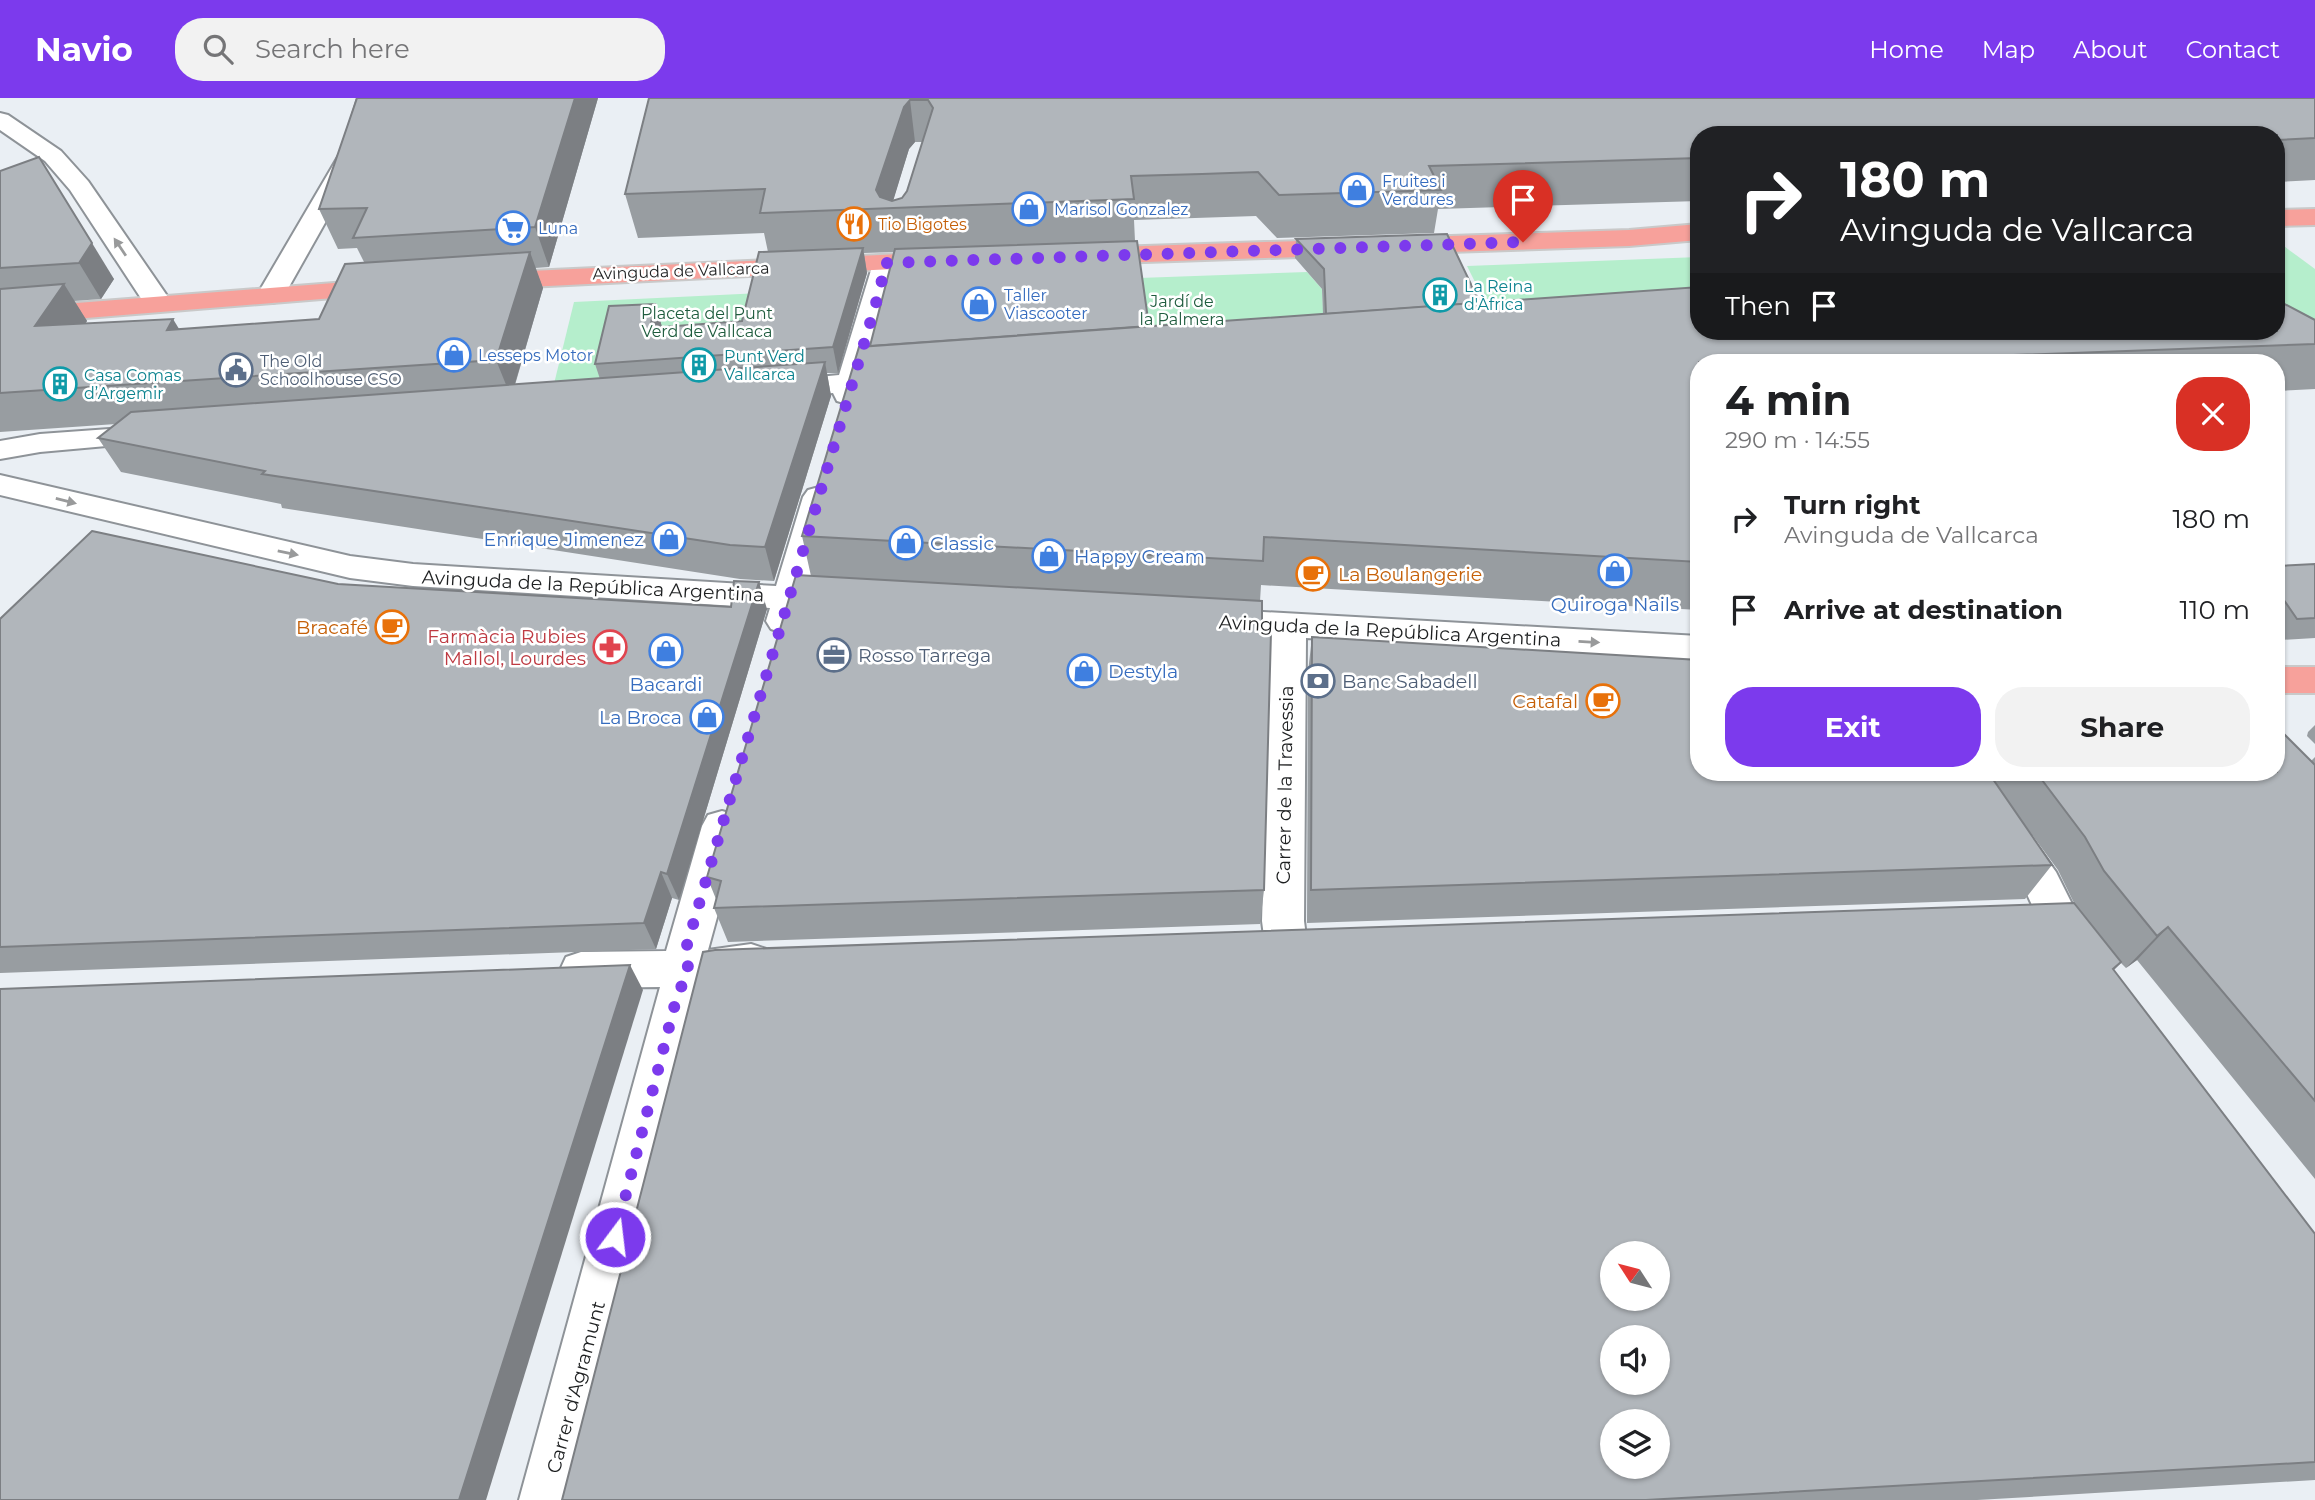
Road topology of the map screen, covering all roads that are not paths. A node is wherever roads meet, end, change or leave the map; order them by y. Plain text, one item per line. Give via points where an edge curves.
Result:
1 (369, 98) edge
2 (0, 120) edge
3 (69, 177) junction
4 (46, 186) edge
5 (2315, 216) edge
6 (2285, 218) edge
7 (1690, 233) edge
8 (1664, 237) junction
9 (1690, 238) edge
10 (1058, 256) edge
11 (965, 259) edge
12 (884, 263) junction
13 (456, 283) edge
14 (416, 285) edge
15 (271, 295) junction
16 (158, 303) junction
17 (0, 317) edge
18 (928, 377) edge
19 (851, 382) junction
20 (744, 390) edge
21 (838, 429) edge
22 (182, 432) edge
23 (0, 450) edge
24 (827, 468) edge
25 (0, 485) edge
26 (790, 598) junction
27 (870, 602) edge
28 (1177, 620) edge
29 (1289, 626) junction
30 (1690, 648) edge
31 (773, 656) edge
32 (2285, 680) edge
33 (2315, 680) edge
34 (1969, 781) edge
35 (734, 787) edge
36 (2058, 917) junction
37 (2013, 919) edge
38 (1328, 942) edge
39 (1286, 944) junction
40 (1244, 945) edge
41 (785, 961) edge
42 (688, 970) junction
43 (550, 972) edge
44 (2108, 982) edge
45 (546, 1500) edge

1 - 15 street via 354,150
2 - 3 street via 53,156
3 - 4 street
16 -> 3 street
5 - 6 main road
7 - 8 main road
8 - 9 main road
8 - 10 main road
11 - 12 main road, Avinguda de Vallcarca
12 - 13 main road, Avinguda de Vallcarca
12 - 19 street
14 - 15 main road
15 - 16 main road
16 - 17 main road
18 - 19 street
19 - 20 street
19 - 21 street
22 - 23 street
24 - 26 street
25 -> 26 street, Avinguda de la República Argentina via 350,567 413,575
26 - 27 street, Avinguda de la República Argentina
26 - 31 street
28 - 29 street, Avinguda de la República Argentina
29 -> 30 street, Avinguda de la República Argentina
29 - 39 street, Carrer de la Travessia
32 - 33 main road
34 - 36 street via 2042,883
35 - 42 street, Carrer d'Agramunt via 687,945
36 - 37 street
36 - 44 street
38 - 39 street
39 - 40 street
41 - 42 street
42 - 43 street
42 - 45 street, Carrer d'Agramunt via 676,1000

